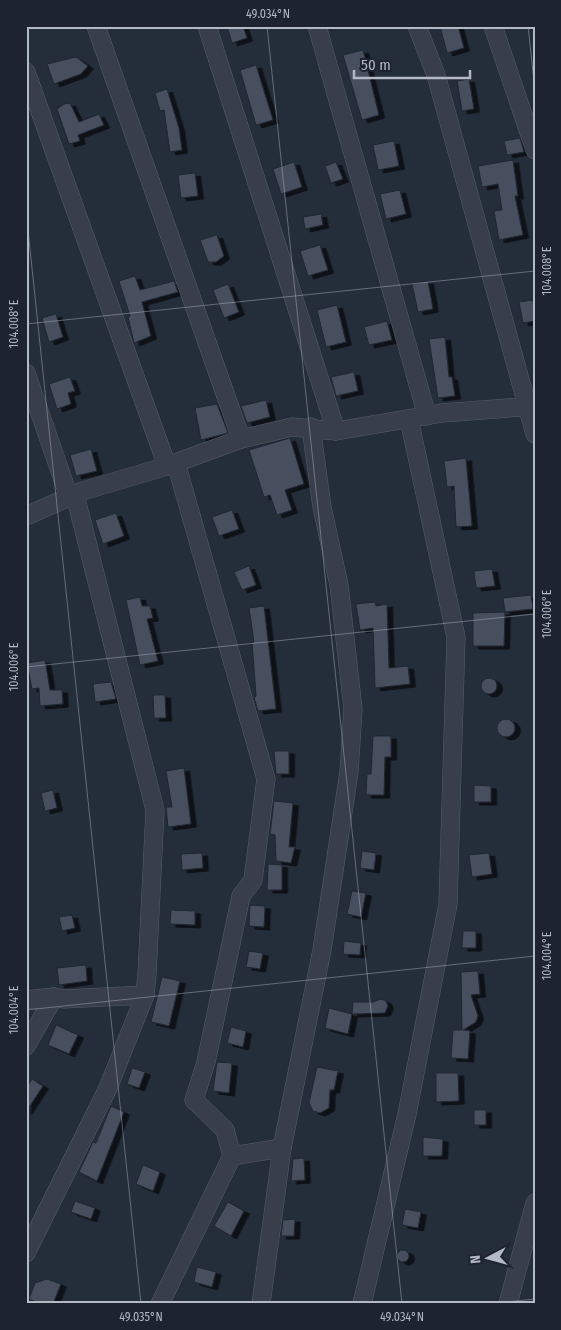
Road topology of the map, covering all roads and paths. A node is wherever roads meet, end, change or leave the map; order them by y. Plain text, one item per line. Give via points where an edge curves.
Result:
1 (96, 26) edge
2 (207, 26) edge
3 (316, 26) edge
4 (417, 26) edge
5 (493, 26) edge
6 (26, 72) edge
7 (535, 150) edge
8 (26, 373) edge
9 (531, 406) edge
10 (427, 416) junction
11 (409, 419) junction
12 (310, 427) junction
13 (336, 431) junction
14 (535, 434) edge
15 (241, 439) junction
16 (172, 464) junction
17 (72, 496) junction
18 (26, 516) edge
19 (145, 995) junction
20 (54, 997) junction
21 (26, 1000) edge
22 (26, 1046) edge
23 (282, 1148) junction
24 (232, 1156) junction
25 (535, 1203) edge
26 (26, 1253) edge
27 (160, 1304) edge
28 (261, 1304) edge
29 (362, 1304) edge
30 (508, 1304) edge

1 - 15 street
2 - 13 street
3 - 10 street
4 - 9 street via 436,75
5 - 7 street
6 - 16 street
8 - 17 street
9 - 10 street
9 - 14 street
10 - 11 street
11 - 13 street
11 - 29 street via 456,637 448,904 407,1114
12 - 13 street
12 - 15 street via 292,427
12 - 23 street via 322,507 339,585 353,709 349,772 322,950
15 - 16 street
16 - 17 street
16 - 24 street via 266,779 253,880 241,896 206,1062 194,1100 225,1130
17 - 18 street
17 - 19 street via 155,810
19 - 20 street
19 - 26 street via 108,1088
20 - 21 street
20 - 22 street
23 - 24 street
23 - 28 street
24 - 27 street
25 - 30 street

